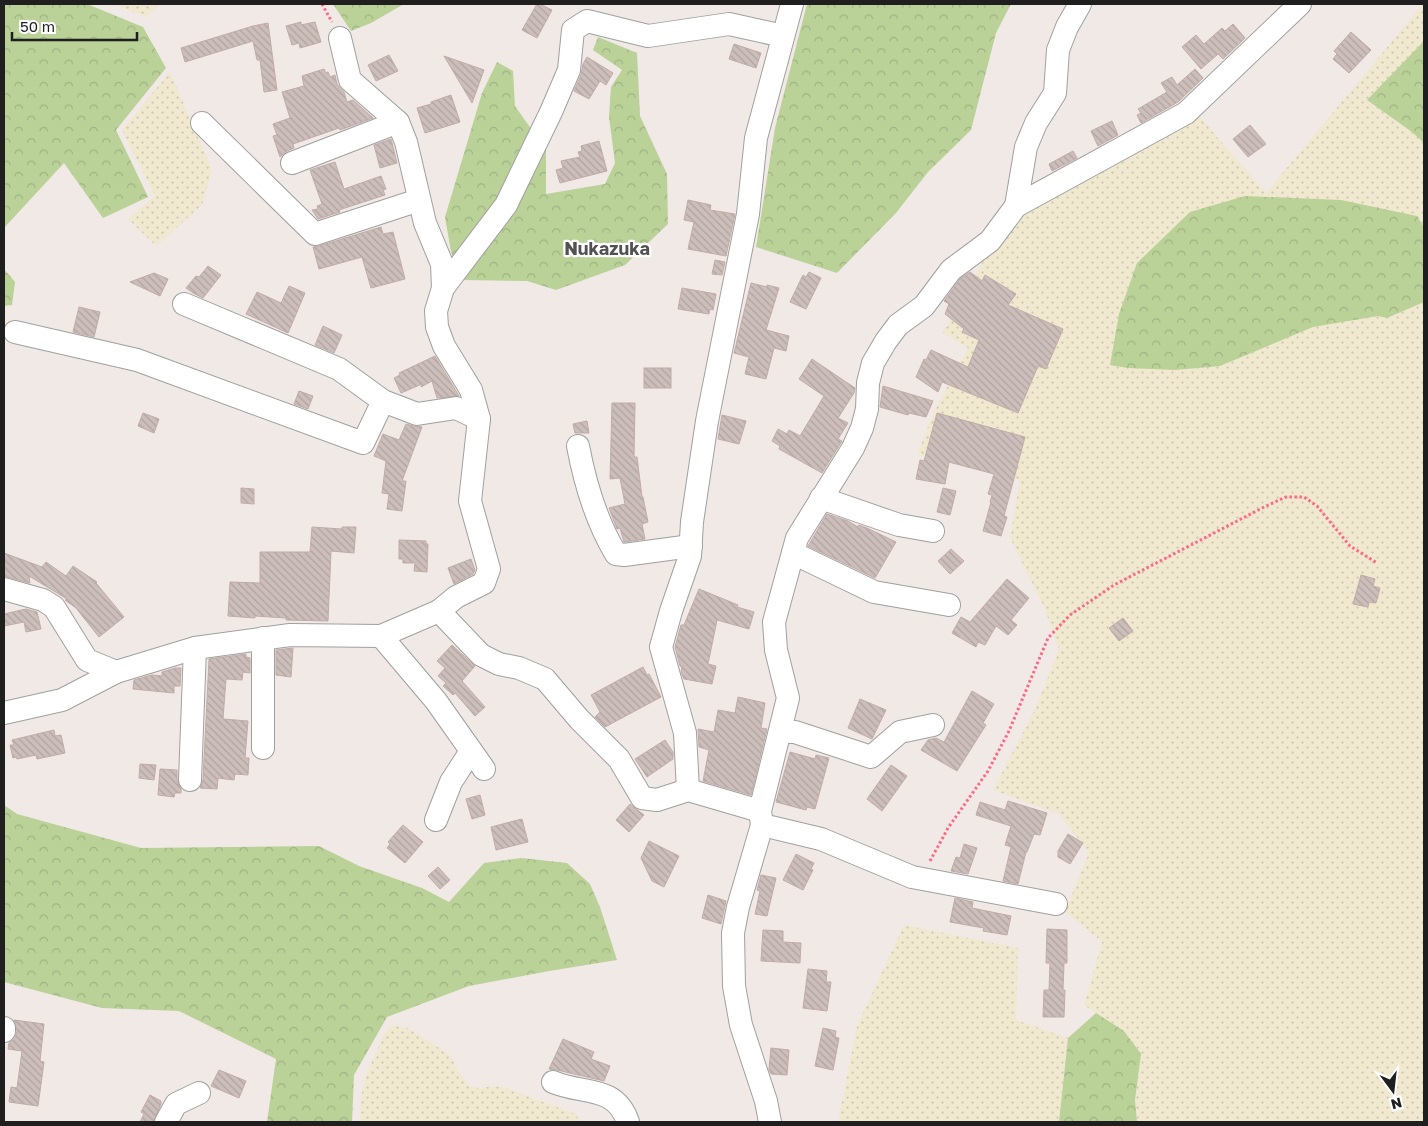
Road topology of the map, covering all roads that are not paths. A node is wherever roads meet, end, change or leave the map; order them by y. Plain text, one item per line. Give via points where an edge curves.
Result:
1 (792, 4) edge
2 (1080, 4) edge
3 (1300, 4) edge
4 (783, 36) junction
5 (340, 38) dead end
6 (202, 122) dead end
7 (398, 122) junction
8 (292, 163) dead end
9 (419, 200) junction
10 (1016, 206) junction
11 (443, 288) junction
12 (184, 304) dead end
13 (15, 332) dead end
14 (383, 401) junction
15 (479, 419) junction
16 (578, 446) dead end
17 (821, 498) junction
18 (933, 532) dead end
19 (691, 546) junction
20 (793, 553) junction
21 (4, 589) edge
22 (949, 605) dead end
23 (439, 611) junction
24 (381, 636) junction
25 (263, 638) junction
26 (195, 648) junction
27 (116, 672) junction
28 (4, 713) edge
29 (933, 725) dead end
30 (780, 732) junction
31 (263, 748) dead end
32 (471, 751) junction
33 (484, 769) dead end
34 (190, 780) dead end
35 (688, 790) junction
36 (761, 818) junction
37 (436, 820) dead end
38 (1056, 904) dead end
39 (554, 1082) dead end
40 (199, 1093) dead end
41 (166, 1122) edge
42 (628, 1122) edge
43 (770, 1122) edge

1 - 4 street
2 - 10 street via 1058,50 1055,92 1036,122 1026,147
3 - 10 street via 1186,114
4 - 11 street via 730,24 648,36 587,21 573,30 569,70 506,205
4 - 19 street via 756,138 748,214 707,421
5 - 7 street via 350,80
6 - 9 street via 315,234
7 - 8 street
7 - 9 street via 406,142
9 - 11 street via 442,264
10 - 17 street via 990,241 952,270 924,306 898,326 886,341 873,363 868,383 868,410 862,428
11 - 15 street via 436,311 437,327 444,346 471,390
12 - 14 street via 339,370
13 - 14 street via 137,360 363,443
14 - 15 street via 417,414 456,408
15 - 23 street via 470,501 489,569 484,583 456,596
16 - 19 street via 584,478 616,554
17 - 18 street via 899,525
17 - 20 street via 797,538
19 - 35 street via 662,647 685,733
20 - 22 street via 874,592
20 - 30 street via 774,622 776,650 788,698
21 - 27 street via 44,600 54,607 87,660
23 - 24 street
23 - 35 street via 481,656 545,679 619,759 642,798 657,800
24 - 25 street via 290,635
24 - 32 street via 436,701
25 - 26 street
25 - 31 street
26 - 27 street
26 - 34 street
27 - 28 street via 62,700
29 - 30 street via 900,732 871,757 795,732
30 - 36 street
32 - 33 street
32 - 37 street via 451,782
35 - 36 street
36 - 38 street via 912,877
36 - 43 street via 733,933 734,986 741,1025
39 - 42 street via 563,1087 605,1094 619,1104
40 - 41 street via 176,1104

